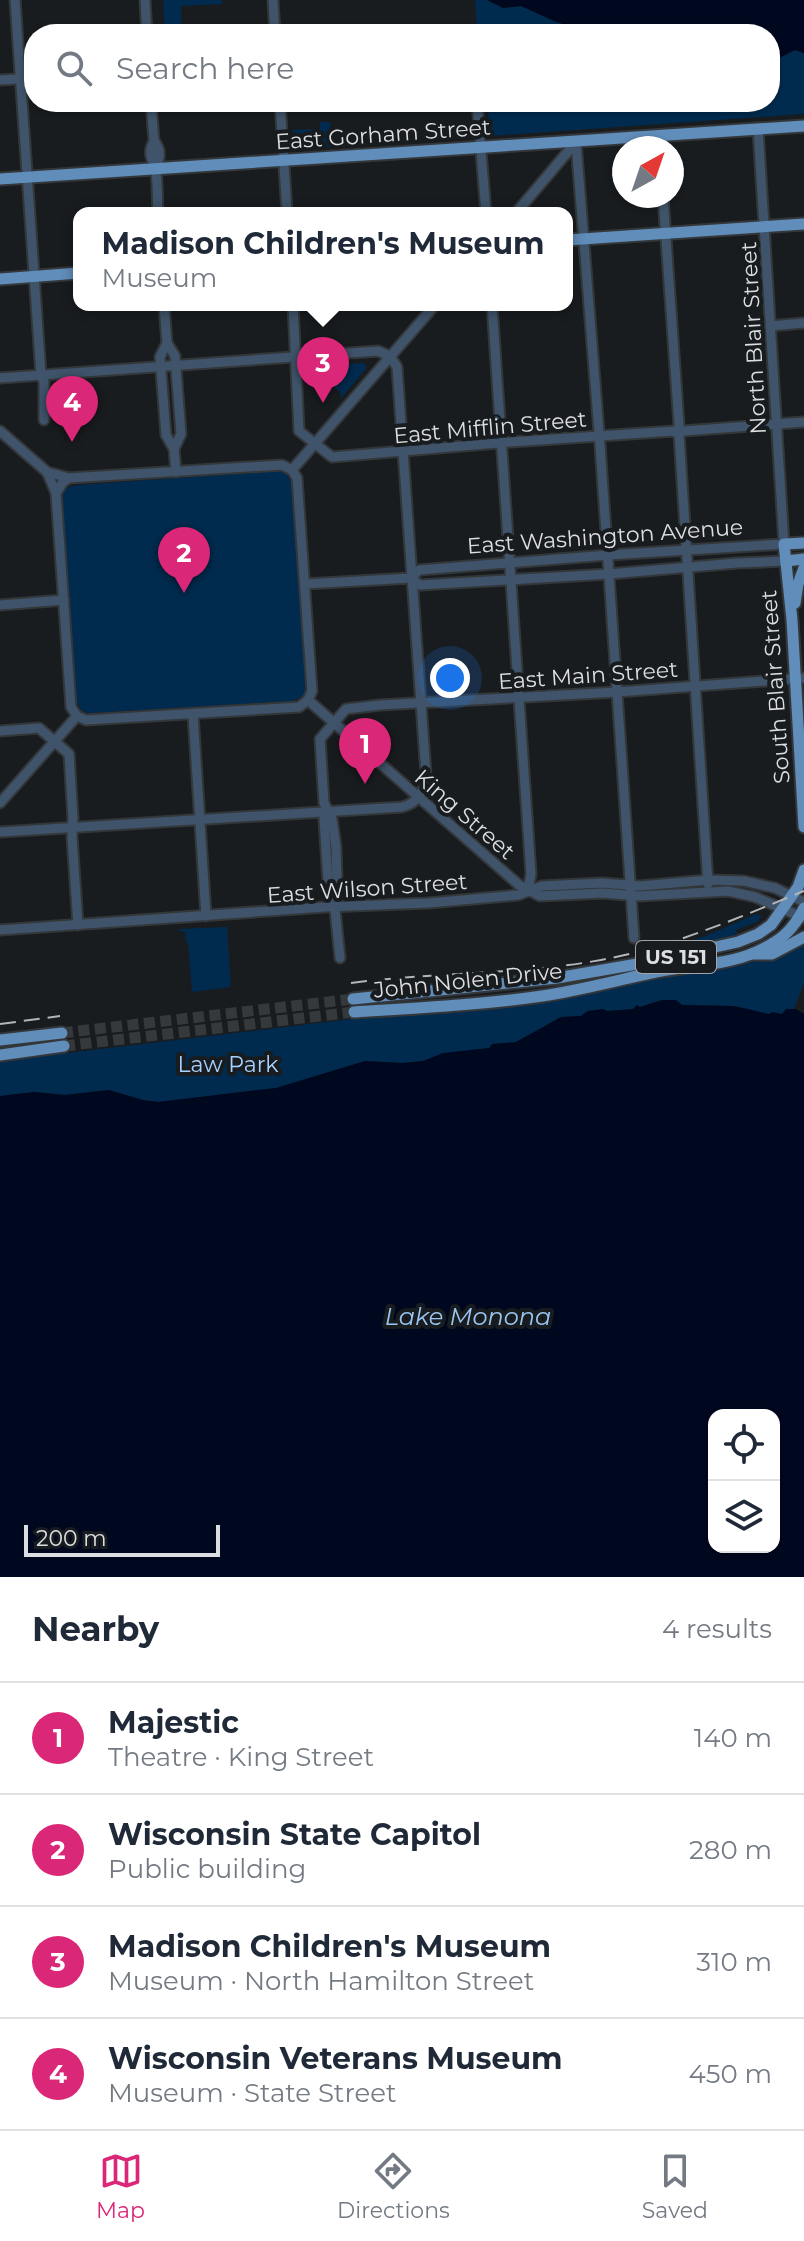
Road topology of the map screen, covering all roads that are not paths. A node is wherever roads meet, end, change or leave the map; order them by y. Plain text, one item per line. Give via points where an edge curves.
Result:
1 (15, 0) edge
2 (145, 0) edge
3 (273, 0) edge
4 (146, 24) edge
5 (274, 24) edge
6 (20, 79) junction
7 (24, 79) edge
8 (0, 80) edge
9 (152, 112) edge
10 (281, 112) edge
11 (478, 112) edge
12 (804, 126) edge
13 (758, 129) junction
14 (684, 139) edge
15 (576, 142) junction
16 (612, 142) edge
17 (481, 148) junction
18 (284, 160) junction
19 (155, 169) junction
20 (27, 177) junction
21 (0, 179) edge
22 (158, 207) edge
23 (287, 207) edge
24 (486, 207) edge
25 (521, 207) edge
26 (664, 208) edge
27 (804, 224) edge
28 (764, 227) junction
29 (665, 234) junction
30 (573, 240) edge
31 (584, 240) junction
32 (73, 273) edge
33 (34, 276) junction
34 (0, 279) edge
35 (164, 311) edge
36 (293, 311) edge
37 (430, 311) edge
38 (492, 311) edge
39 (804, 323) edge
40 (770, 326) junction
41 (167, 343) junction
42 (390, 356) junction
43 (297, 357) junction
44 (175, 365) junction
45 (161, 366) junction
46 (41, 375) junction
47 (0, 378) edge
48 (44, 420) dead end
49 (804, 422) edge
50 (776, 424) junction
51 (679, 430) junction
52 (0, 431) edge
53 (600, 436) junction
54 (501, 443) junction
55 (313, 444) junction
56 (174, 449) junction
57 (403, 452) junction
58 (292, 470) junction
59 (47, 472) junction
60 (176, 472) junction
61 (69, 478) junction
62 (56, 493) junction
63 (804, 543) edge
64 (784, 544) junction
65 (687, 550) junction
66 (608, 555) junction
67 (804, 559) edge
68 (786, 561) junction
69 (509, 562) junction
70 (688, 567) junction
71 (804, 568) edge
72 (609, 574) junction
73 (411, 578) junction
74 (510, 580) junction
75 (305, 584) junction
76 (64, 600) junction
77 (0, 605) edge
78 (792, 620) junction
79 (799, 678) edge
80 (696, 687) junction
81 (617, 692) junction
82 (518, 698) junction
83 (308, 700) junction
84 (420, 703) junction
85 (193, 714) junction
86 (77, 716) junction
87 (333, 722) junction
88 (0, 731) edge
89 (55, 741) junction
90 (803, 778) edge
91 (419, 797) junction
92 (0, 803) edge
93 (327, 812) junction
94 (200, 819) junction
95 (804, 827) edge
96 (73, 828) junction
97 (0, 832) edge
98 (804, 870) edge
99 (708, 886) junction
100 (528, 890) junction
101 (630, 890) junction
102 (791, 896) junction
103 (335, 907) junction
104 (781, 909) junction
105 (803, 911) edge
106 (206, 916) junction
107 (78, 925) junction
108 (0, 930) edge
109 (804, 937) edge
110 (634, 938) dead end
111 (752, 954) junction
112 (340, 958) dead end
113 (0, 1040) edge
114 (0, 1055) edge

1 - 6 street
2 - 4 street
3 - 5 street
6 - 7 street
6 - 8 street
6 - 20 street
9 - 19 street via 150,160
10 - 18 street
11 - 17 street
12 - 13 main road, East Gorham Street
13 - 14 main road, East Gorham Street
13 - 28 street, North Blair Street
15 - 16 main road, East Gorham Street
15 - 17 main road, East Gorham Street
15 - 25 street
15 - 31 street
17 - 18 main road, East Gorham Street
17 - 24 street
18 - 19 main road, East Gorham Street
18 - 23 street
19 - 20 main road, East Gorham Street
19 - 22 street
20 - 21 main road, East Gorham Street
20 - 33 street
26 - 29 street
27 - 28 main road
28 - 29 main road
28 - 40 street, North Blair Street
29 - 31 main road
29 - 51 street
30 - 31 main road
31 - 53 street
32 - 33 main road
33 - 34 main road
33 - 46 street
35 - 41 street
36 - 43 street
37 - 42 street
38 - 54 street
39 - 40 street
40 - 50 street, North Blair Street
41 - 44 street
41 - 45 street
42 - 43 street via 378,351
42 - 55 street
42 - 57 street via 397,367
43 - 44 street
43 - 55 street via 299,431
44 - 45 street
44 - 56 street via 181,434
45 - 46 street
45 - 56 street via 166,435
46 - 47 street
46 - 48 street
49 - 50 street, East Mifflin Street
50 - 51 street, East Mifflin Street
50 - 64 street, North Blair Street
51 - 53 street, East Mifflin Street
51 - 65 street
52 - 59 street
53 - 54 street, East Mifflin Street
53 - 66 street
54 - 57 street, East Mifflin Street
54 - 69 street
55 - 57 street, East Mifflin Street via 335,458
55 - 58 street
56 - 60 street
57 - 73 street
58 - 60 street via 282,465
58 - 75 street via 297,478
59 - 61 street
59 - 62 street
60 - 61 street
61 - 62 street
62 - 76 street
63 - 64 main road, East Washington Avenue
64 - 65 street, East Washington Avenue
64 - 68 main road, South Blair Street
65 - 66 street, East Washington Avenue
65 - 70 street
66 - 69 street, East Washington Avenue
66 - 72 street
67 - 68 main road, East Washington Avenue
68 - 70 street, East Washington Avenue
68 - 78 main road, South Blair Street
69 - 73 street, East Washington Avenue via 419,570
69 - 74 street
70 - 72 street, East Washington Avenue
70 - 80 street
71 - 78 main road
72 - 74 street, East Washington Avenue
72 - 81 street
73 - 74 street, East Washington Avenue via 420,585
73 - 75 street, East Washington Avenue
73 - 84 street
74 - 82 street
75 - 83 street via 312,691
76 - 77 street
76 - 86 street via 71,707
78 - 79 main road, South Blair Street
79 - 80 street, East Main Street
79 - 90 main road, South Blair Street
80 - 81 street, East Main Street
80 - 99 street
81 - 82 street, East Main Street
81 - 101 street
82 - 84 street, East Main Street
82 - 100 street
83 - 85 street via 299,707
83 - 87 street, King Street
84 - 87 street, East Main Street via 348,707
84 - 91 street via 426,779
85 - 86 street via 86,720
85 - 94 street
86 - 89 street
87 - 91 street, King Street
87 - 93 street via 320,739
88 - 89 street via 37,728
89 - 92 street
89 - 96 street via 69,757
90 - 95 main road, South Blair Street
91 - 93 street via 405,807
91 - 100 street, King Street
93 - 94 street
93 - 103 street via 328,881
94 - 96 street
94 - 106 street
96 - 97 street
96 - 107 street
98 - 102 main road, US 151
99 - 101 street, East Wilson Street
99 - 102 street, East Wilson Street via 750,882
99 - 104 street, East Wilson Street
100 - 101 street, East Wilson Street via 538,896
100 - 103 street, East Wilson Street via 428,903
101 - 110 street
102 - 104 main road, John Nolen Drive / US 151
102 - 105 street, East Wilson Street
103 - 106 street, East Wilson Street
103 - 112 street
104 - 105 street, East Wilson Street
104 - 111 main road, John Nolen Drive / US 151 via 771,925 753,936 671,958 353,1005 469,1005 546,996
105 - 111 main road, John Nolen Drive / US 151 via 787,934
106 - 107 street, East Wilson Street
107 - 108 street, East Wilson Street
109 - 111 main road via 772,954
113 - 114 main road via 63,1039

